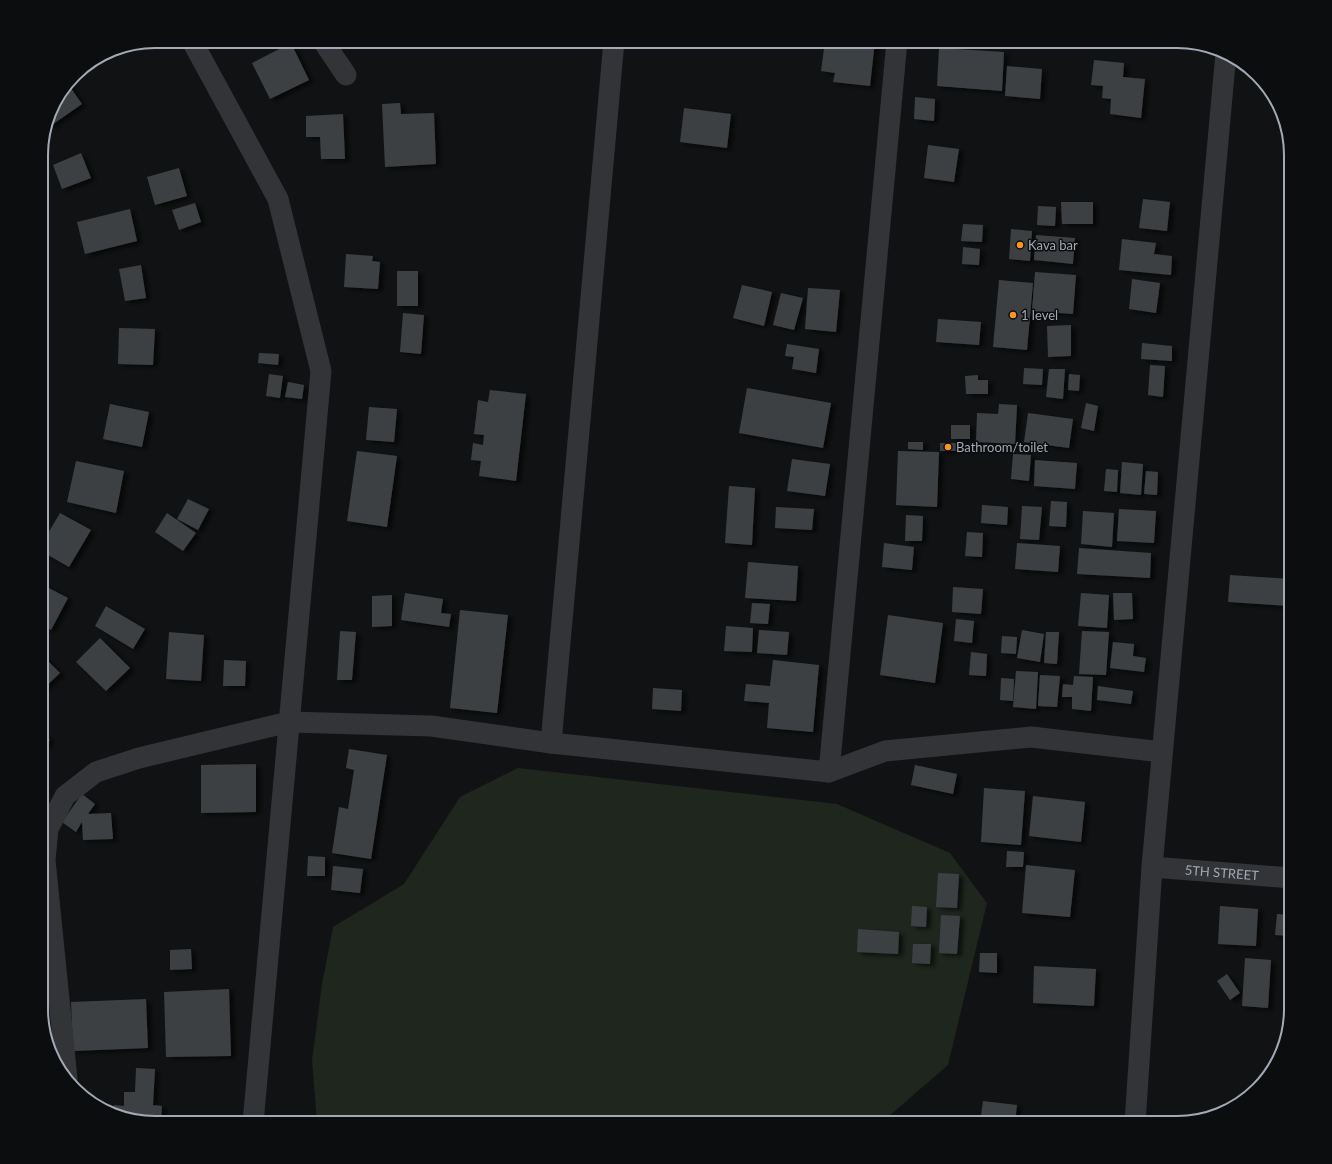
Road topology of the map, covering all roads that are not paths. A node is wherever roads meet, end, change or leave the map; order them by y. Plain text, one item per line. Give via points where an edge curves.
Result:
1 (196, 48) edge
2 (328, 48) edge
3 (613, 48) edge
4 (896, 48) edge
5 (1225, 59) edge
6 (346, 75) dead end
7 (289, 722) junction
8 (551, 742) junction
9 (1162, 752) junction
10 (829, 772) junction
11 (48, 829) edge
12 (1152, 867) junction
13 (1284, 877) edge
14 (48, 890) edge
15 (66, 1069) edge
16 (254, 1116) edge
17 (1135, 1116) edge

1 - 7 street via 278,198 321,371
2 - 6 street
3 - 8 street
4 - 10 street
5 - 9 street
7 - 8 street via 432,726
7 - 11 street via 139,758 96,772 65,796
7 - 16 street
8 - 10 street
9 - 10 street via 1031,737 885,751
9 - 12 street
12 - 13 street, 5TH STREET
12 - 17 street
14 - 15 street

